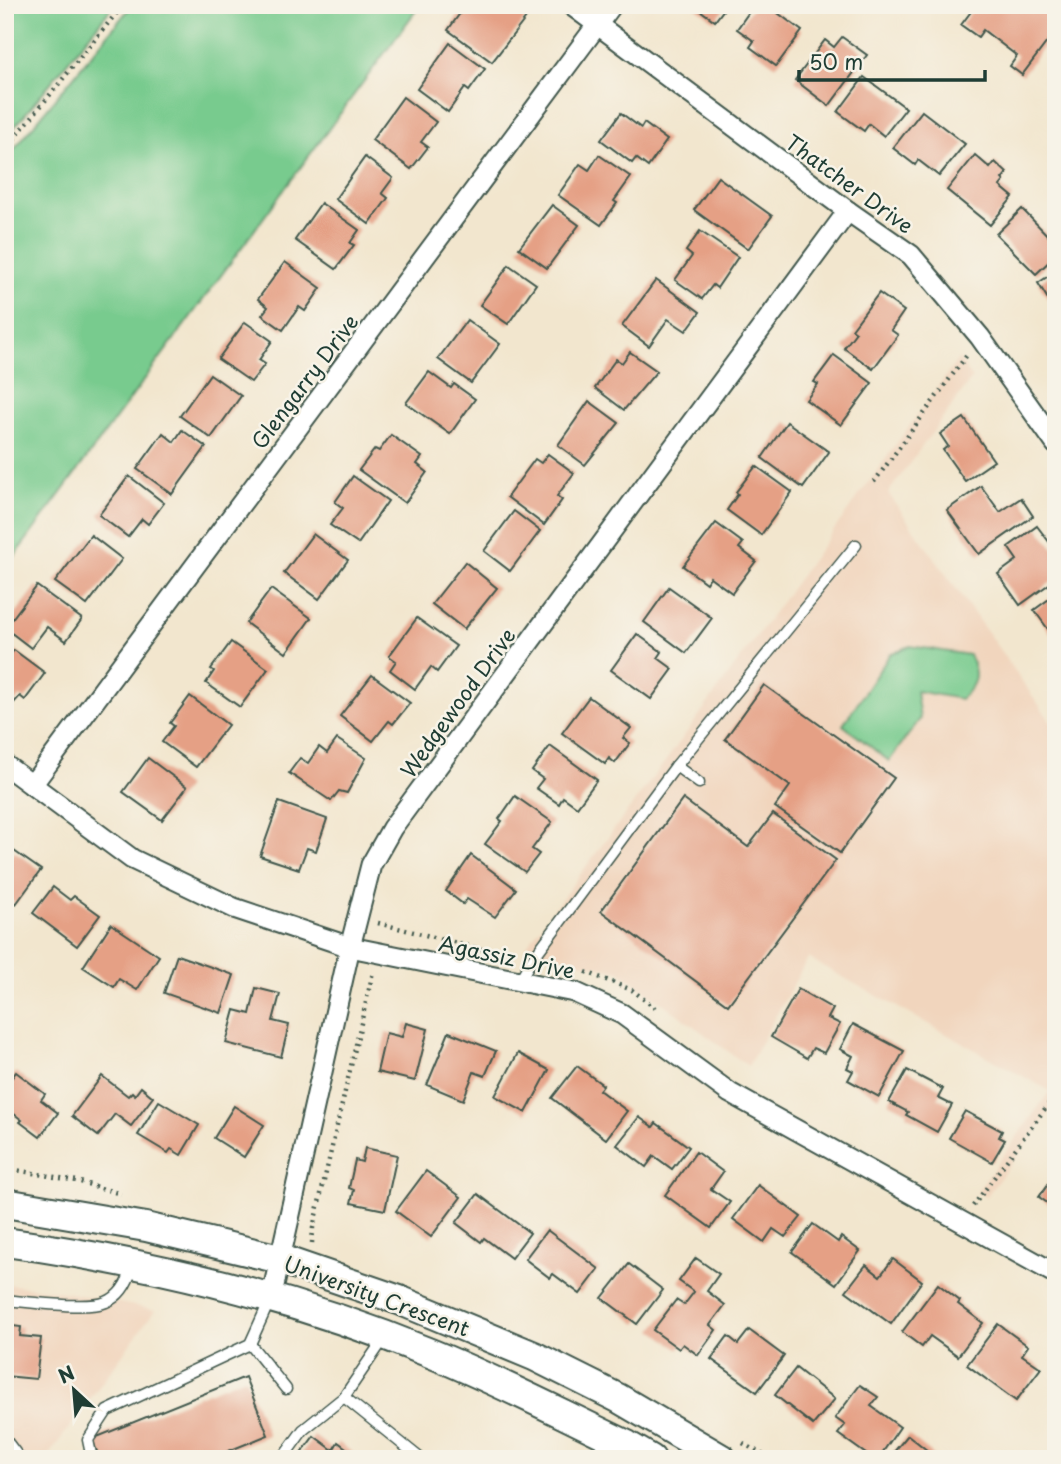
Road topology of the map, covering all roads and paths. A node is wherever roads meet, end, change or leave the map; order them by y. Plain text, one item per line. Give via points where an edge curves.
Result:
1 (123, 5) edge
2 (571, 5) edge
3 (612, 5) edge
4 (598, 25) junction
5 (5, 150) edge
6 (848, 211) junction
7 (980, 337) junction
8 (1056, 444) edge
9 (874, 482) dead end
10 (856, 545) dead end
11 (5, 765) edge
12 (676, 766) junction
13 (699, 783) dead end
14 (32, 785) junction
15 (350, 947) junction
16 (376, 952) junction
17 (519, 982) junction
18 (1056, 1094) edge
19 (5, 1203) edge
20 (962, 1221) junction
21 (5, 1242) edge
22 (312, 1244) dead end
23 (280, 1259) junction
24 (134, 1264) junction
25 (1056, 1274) edge
26 (271, 1298) junction
27 (5, 1300) edge
28 (385, 1337) junction
29 (250, 1344) junction
30 (286, 1389) dead end
31 (344, 1397) junction
32 (5, 1439) edge
33 (602, 1447) edge
34 (20, 1459) edge
35 (92, 1459) edge
36 (282, 1459) edge
37 (421, 1459) edge
38 (651, 1459) edge
39 (723, 1459) edge

1 - 5 path
2 - 4 street, Thatcher Drive
3 - 4 street, Glengarry Drive
4 - 6 street, Thatcher Drive
4 - 14 street, Glengarry Drive
6 - 7 street, Thatcher Drive via 911,255
6 - 15 street, Wedgewood Drive via 391,828 371,865
7 - 8 street, Thatcher Drive
7 - 9 path
10 - 12 lane
11 - 14 street, Agassiz Drive
12 - 13 lane
12 - 17 lane
14 - 15 street, Agassiz Drive via 132,859 234,908
15 - 16 street, Agassiz Drive
15 - 23 street, Wedgewood Drive
16 - 17 street, Agassiz Drive
16 - 22 path
17 - 20 street, Agassiz Drive via 574,992 622,1014 730,1093
18 - 20 path
19 - 23 main road, University Crescent via 146,1227
20 - 25 street, Agassiz Drive
21 - 24 main road, University Crescent
23 - 26 street, Wedgewood Drive
23 - 39 main road, University Crescent via 399,1300 523,1351 618,1398
24 - 26 main road, University Crescent
24 - 27 lane via 127,1285 106,1303 70,1306
26 - 28 main road, University Crescent
26 - 29 lane
28 - 31 lane
28 - 33 main road, University Crescent via 430,1353
29 - 30 lane
29 - 35 lane via 107,1411 88,1440
31 - 36 lane via 303,1430
31 - 37 lane
32 - 34 lane
33 - 38 main road, University Crescent

